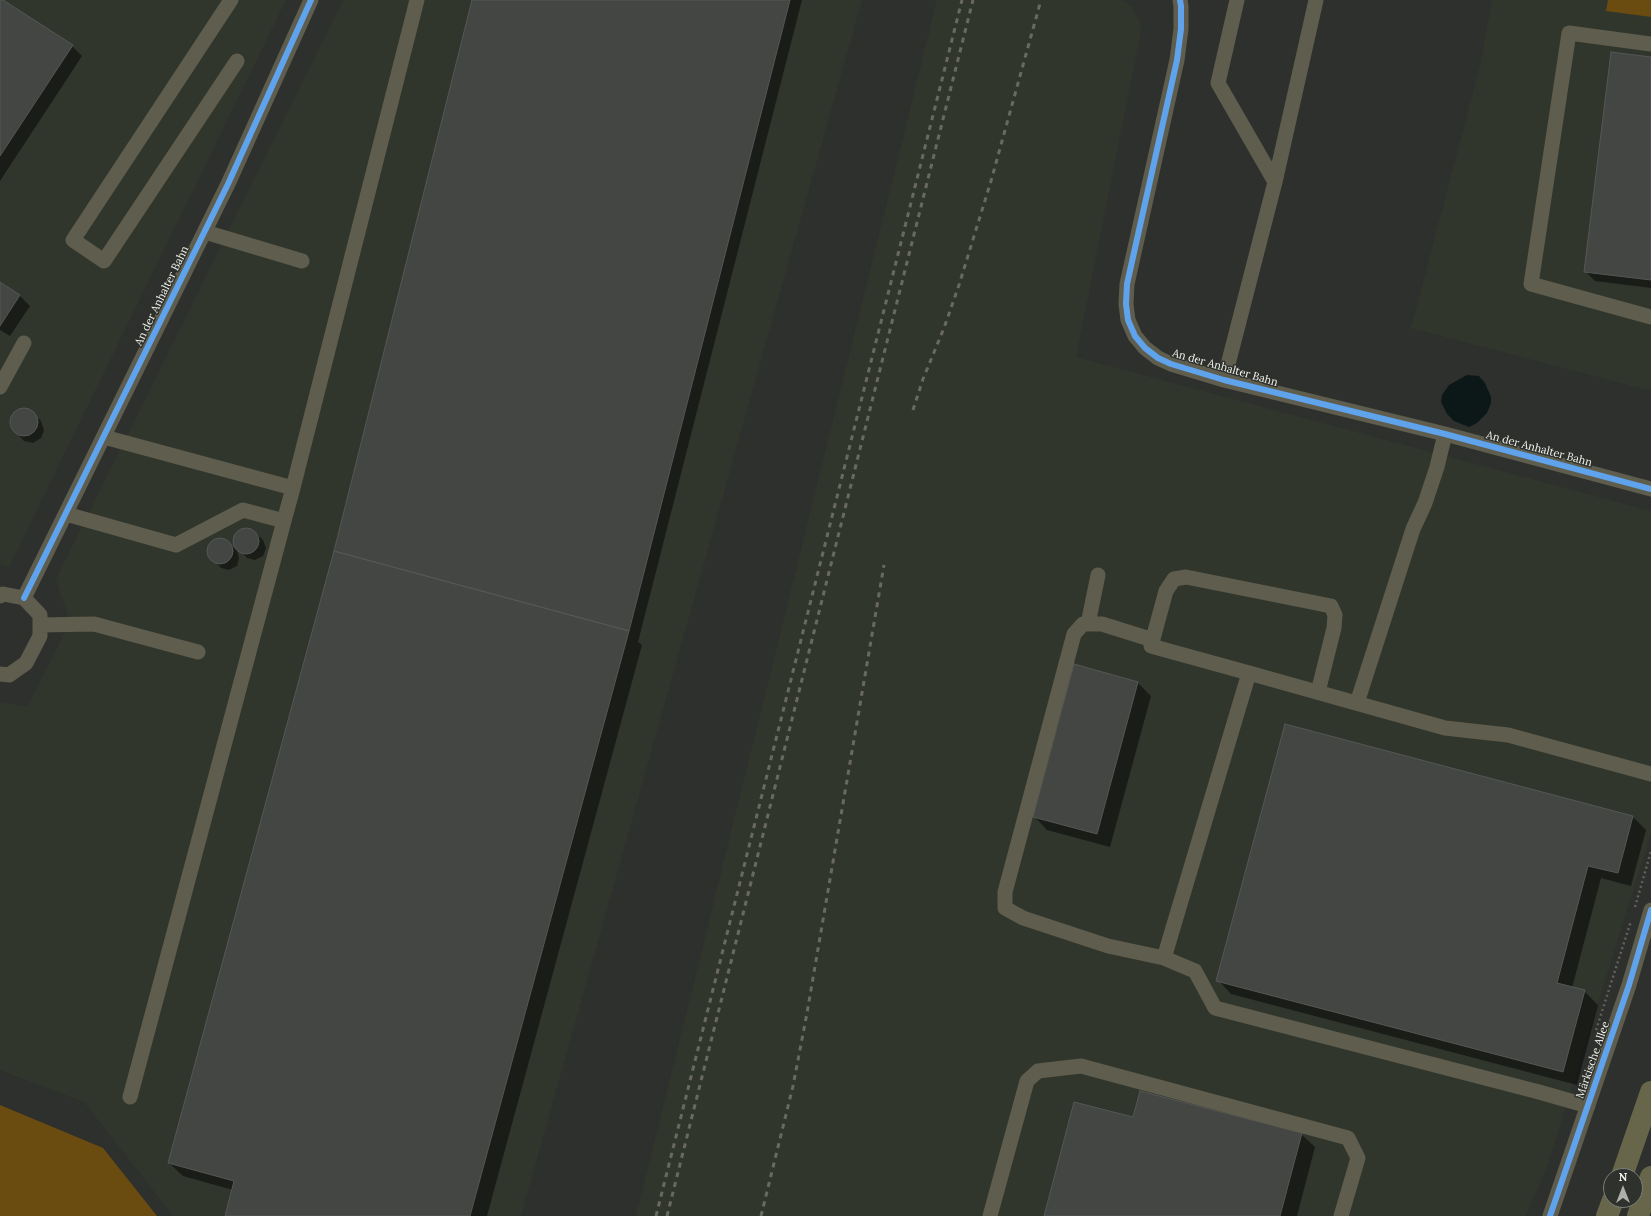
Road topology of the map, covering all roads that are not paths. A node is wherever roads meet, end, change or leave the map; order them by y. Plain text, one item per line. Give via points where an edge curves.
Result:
1 (231, 0) edge
2 (311, 0) edge
3 (417, 0) edge
4 (1180, 0) edge
5 (1237, 0) edge
6 (1316, 0) edge
7 (1651, 44) edge
8 (237, 61) dead end
9 (1275, 182) junction
10 (205, 232) junction
11 (302, 262) dead end
12 (1651, 317) edge
13 (24, 343) dead end
14 (1224, 380) junction
15 (0, 387) edge
16 (1445, 434) junction
17 (104, 437) junction
18 (293, 488) junction
19 (1651, 489) edge
20 (66, 514) junction
21 (284, 521) junction
22 (1098, 575) dead end
23 (0, 596) edge
24 (24, 598) junction
25 (1088, 624) junction
26 (40, 625) junction
27 (1153, 640) junction
28 (198, 652) dead end
29 (1249, 673) junction
30 (0, 674) edge
31 (1318, 692) junction
32 (1357, 703) junction
33 (1651, 774) edge
34 (1651, 910) edge
35 (1164, 958) junction
36 (1651, 1092) edge
37 (130, 1097) dead end
38 (1588, 1106) junction
39 (1625, 1168) edge
40 (1651, 1176) edge
41 (990, 1216) edge
42 (1341, 1216) edge
43 (1550, 1216) edge
44 (1638, 1216) edge

1 - 8 street via 73,240 104,261
2 - 10 street, An der Anhalter Bahn
3 - 18 street
4 - 14 street, An der Anhalter Bahn via 1181,29 1177,60 1130,266 1126,304 1128,320 1135,336 1145,348 1171,364
5 - 9 street via 1218,83
6 - 9 street
7 - 12 street via 1569,33 1532,284
9 - 14 street
10 - 11 street
10 - 17 street, An der Anhalter Bahn
13 - 15 street
14 - 16 street, An der Anhalter Bahn
16 - 19 street, An der Anhalter Bahn
16 - 32 street via 1437,467 1413,529
17 - 18 street
17 - 20 street, An der Anhalter Bahn
18 - 21 street
20 - 21 street via 176,545 243,510
20 - 24 street, An der Anhalter Bahn
21 - 37 street
22 - 25 street
23 - 24 street via 3,594
24 - 26 street via 40,615
25 - 27 street via 1102,624
25 - 35 street via 1083,624 1074,634 1005,892 1005,908 1023,918 1108,946
26 - 28 street via 94,624
26 - 30 street via 40,636 26,663 9,675
27 - 29 street via 1151,646
27 - 31 street via 1166,591 1174,579 1186,577 1331,606 1336,615
29 - 31 street
29 - 35 street
31 - 32 street
32 - 33 street via 1444,728 1508,735
34 - 38 street, Märkische Allee via 1629,985
35 - 38 street via 1195,971 1215,1008
36 - 39 highway
38 - 43 street, Märkische Allee
40 - 44 highway
41 - 42 street via 1027,1081 1038,1071 1081,1066 1348,1138 1358,1158

